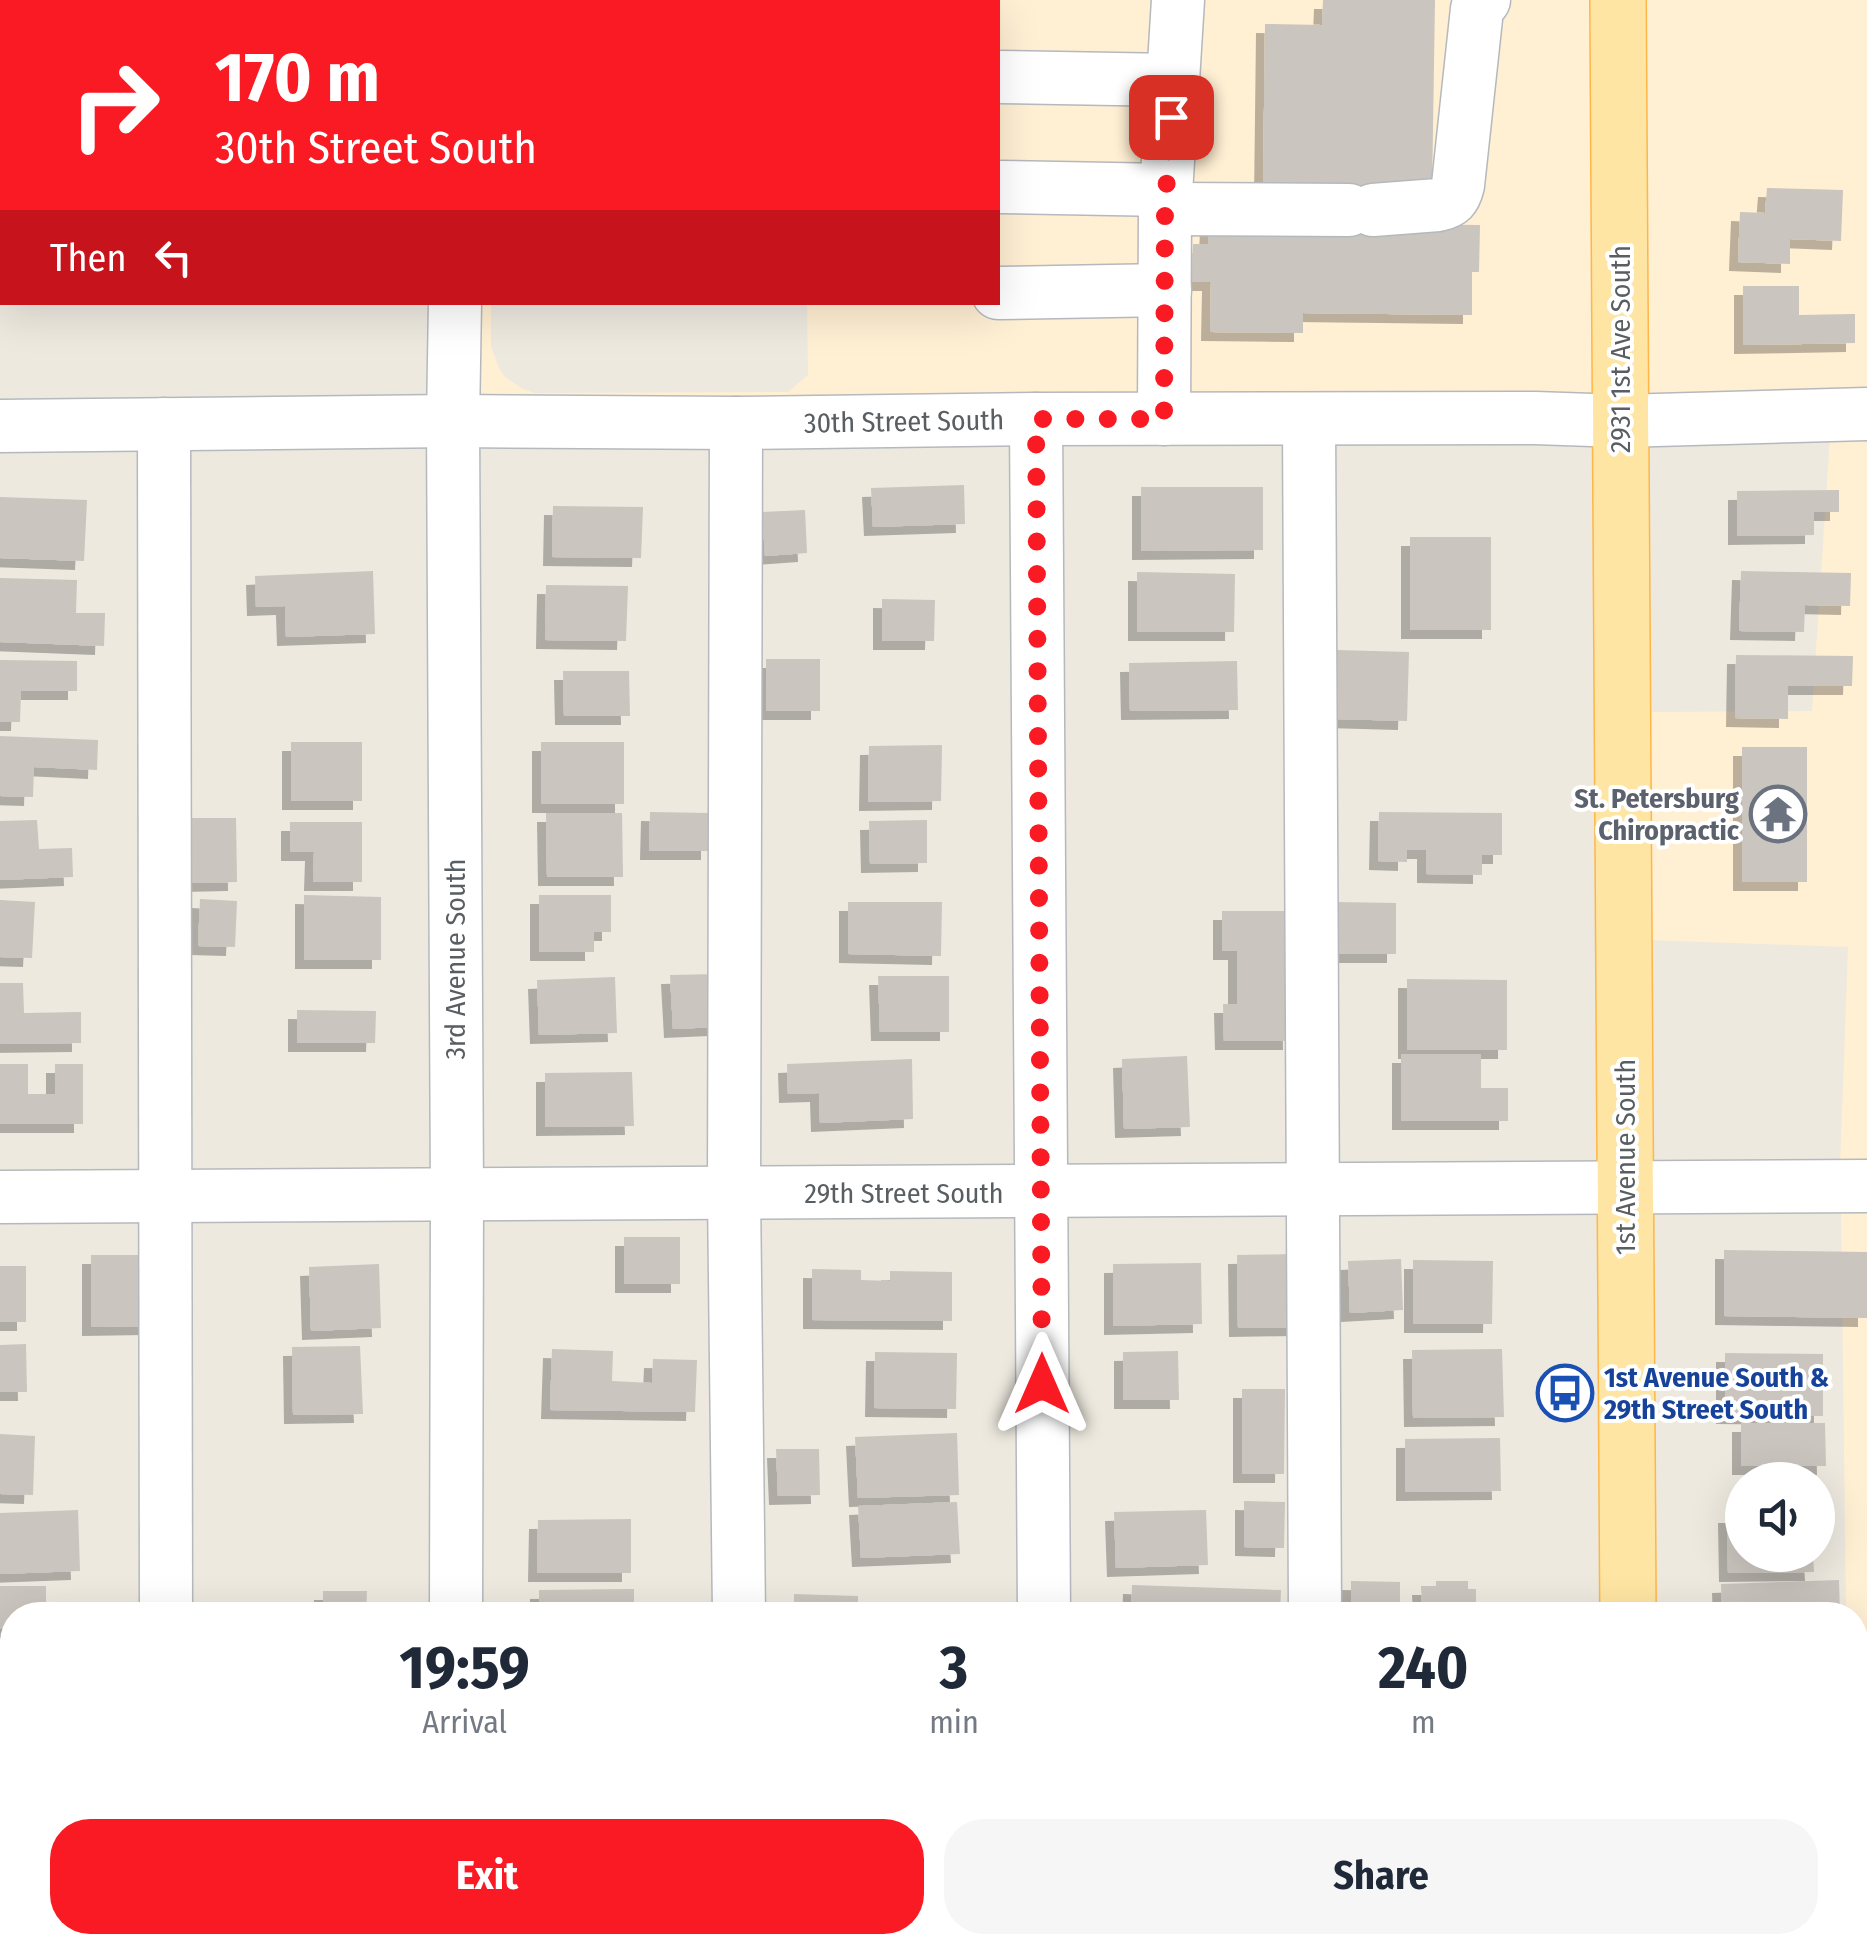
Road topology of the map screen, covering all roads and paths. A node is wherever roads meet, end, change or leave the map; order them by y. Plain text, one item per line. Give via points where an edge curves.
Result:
1 (1178, 0) edge
2 (1484, 0) edge
3 (1618, 0) edge
4 (1000, 77) edge
5 (1173, 80) junction
6 (1000, 187) edge
7 (1166, 200) junction
8 (1164, 290) junction
9 (1000, 293) edge
10 (456, 305) edge
11 (1867, 414) edge
12 (1036, 419) junction
13 (1164, 419) junction
14 (1308, 419) junction
15 (453, 421) junction
16 (1621, 421) junction
17 (736, 423) junction
18 (164, 424) junction
19 (0, 426) edge
20 (1622, 698) joint
21 (1867, 1186) edge
22 (1625, 1188) junction
23 (1313, 1190) junction
24 (1042, 1192) junction
25 (734, 1194) junction
26 (456, 1195) junction
27 (165, 1196) junction
28 (0, 1198) edge
29 (166, 1602) edge
30 (456, 1602) edge
31 (739, 1602) edge
32 (1044, 1602) edge
33 (1316, 1602) edge
34 (1628, 1602) edge

1 - 5 street
2 - 7 street via 1477,9 1458,185 1448,202 1361,210
3 - 16 main road, 2931 1st Ave South
4 - 5 street
5 - 7 street
6 - 7 street
7 - 8 street
8 - 9 street
8 - 13 street
10 - 15 street, 3rd Avenue South
11 - 16 street, 30th Street South
12 - 13 street, 30th Street South
12 - 17 street, 30th Street South
12 - 24 street
13 - 14 street, 30th Street South
14 - 16 street, 30th Street South
14 - 23 street
15 - 17 street, 30th Street South
15 - 18 street, 30th Street South
15 - 26 street, 3rd Avenue South
16 - 20 main road, 2931 1st Ave South
17 - 25 street
18 - 19 street, 30th Street South
18 - 27 street
20 - 22 main road, 1st Avenue South
21 - 22 street, 29th Street South
22 - 23 street, 29th Street South
22 - 34 main road, 1st Avenue South
23 - 24 street, 29th Street South
23 - 33 street
24 - 25 street, 29th Street South
24 - 32 street
25 - 26 street, 29th Street South
25 - 31 street
26 - 27 street, 29th Street South
26 - 30 street, 3rd Avenue South
27 - 28 street, 29th Street South
27 - 29 street

